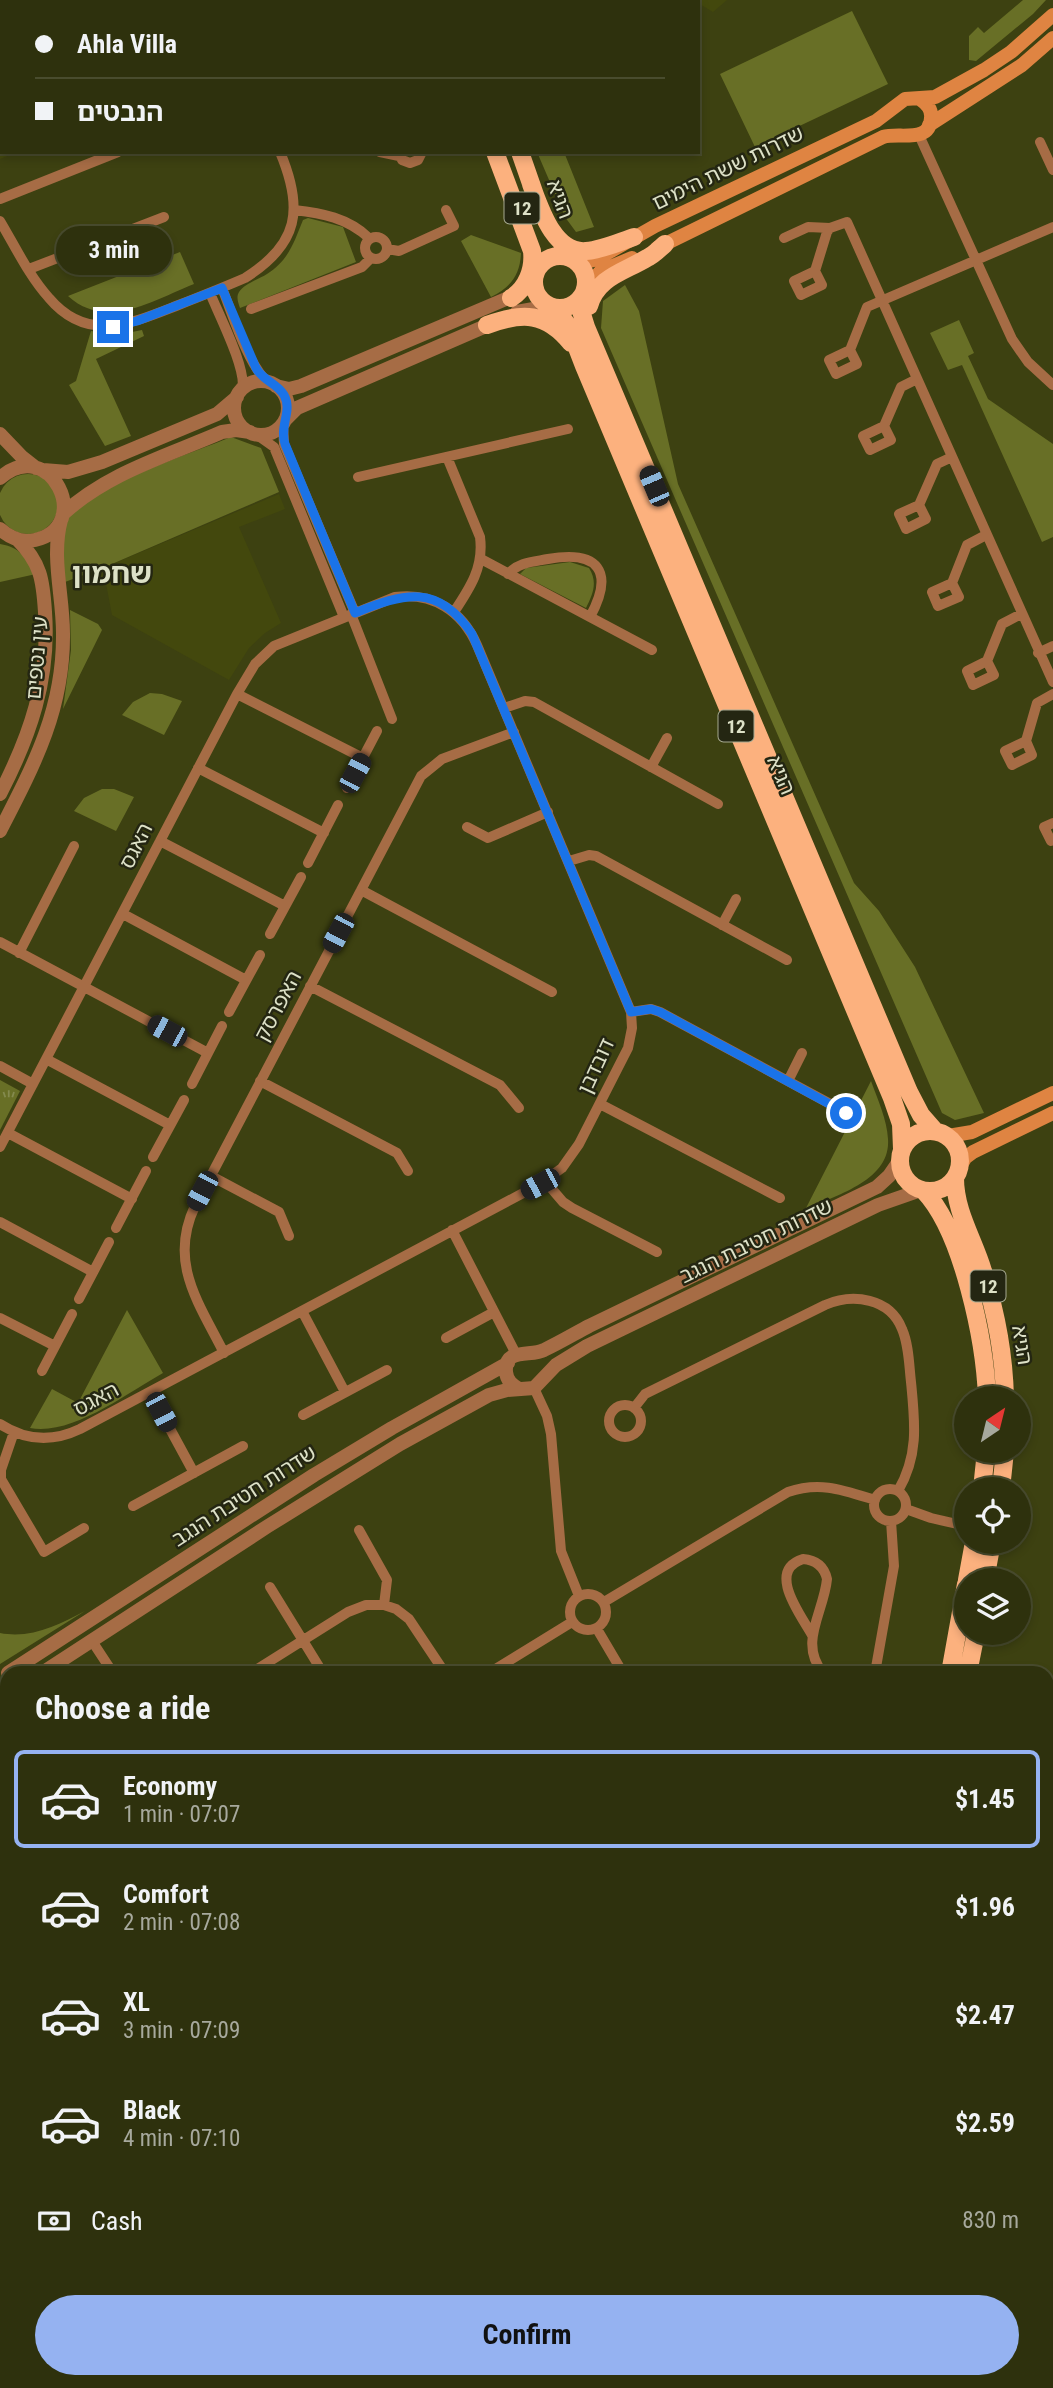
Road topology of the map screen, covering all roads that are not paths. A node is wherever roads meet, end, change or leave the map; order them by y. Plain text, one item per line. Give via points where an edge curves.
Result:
1 (1053, 15) edge
2 (1053, 38) edge
3 (920, 99) junction
4 (896, 106) junction
5 (918, 132) junction
6 (1040, 142) dead end
7 (113, 154) edge
8 (281, 154) edge
9 (399, 154) edge
10 (421, 154) edge
11 (496, 154) edge
12 (496, 154) edge
13 (521, 154) edge
14 (1053, 170) edge
15 (531, 184) junction
16 (0, 199) edge
17 (294, 210) junction
18 (446, 210) dead end
19 (164, 217) dead end
20 (0, 221) edge
21 (1053, 227) edge
22 (830, 228) junction
23 (634, 237) joint
24 (369, 238) junction
25 (784, 239) dead end
26 (665, 244) joint
27 (387, 249) junction
28 (371, 258) junction
29 (570, 259) junction
30 (975, 260) junction
31 (608, 261) junction
32 (29, 269) junction
33 (538, 271) junction
34 (815, 271) dead end
35 (222, 288) junction
36 (210, 293) junction
37 (584, 293) junction
38 (511, 298) junction
39 (882, 300) junction
40 (553, 307) junction
41 (251, 309) dead end
42 (487, 325) junction
43 (850, 350) dead end
44 (592, 363) junction
45 (916, 379) junction
46 (1053, 384) edge
47 (272, 385) junction
48 (239, 393) junction
49 (284, 422) junction
50 (884, 426) dead end
51 (568, 429) dead end
52 (253, 433) junction
53 (0, 434) edge
54 (447, 457) junction
55 (951, 457) junction
56 (40, 469) junction
57 (358, 477) dead end
58 (0, 478) edge
59 (919, 505) dead end
60 (62, 517) junction
61 (6, 535) edge
62 (986, 536) junction
63 (481, 559) junction
64 (508, 574) junction
65 (952, 583) dead end
66 (454, 612) junction
67 (1021, 614) junction
68 (350, 615) junction
69 (590, 617) junction
70 (1053, 646) edge
71 (652, 650) dead end
72 (1038, 653) junction
73 (988, 661) dead end
74 (1053, 682) edge
75 (237, 694) junction
76 (1053, 694) edge
77 (504, 708) junction
78 (392, 719) dead end
79 (377, 731) dead end
80 (514, 732) junction
81 (667, 738) dead end
82 (1026, 741) dead end
83 (363, 758) junction
84 (651, 767) junction
85 (198, 768) junction
86 (347, 788) dead end
87 (0, 794) edge
88 (718, 804) dead end
89 (338, 805) dead end
90 (548, 813) junction
91 (1053, 823) edge
92 (467, 827) dead end
93 (0, 831) edge
94 (324, 833) junction
95 (1053, 840) edge
96 (160, 841) junction
97 (74, 846) dead end
98 (569, 861) junction
99 (308, 863) dead end
100 (301, 877) dead end
101 (361, 890) junction
102 (736, 899) dead end
103 (285, 906) junction
104 (123, 914) junction
105 (722, 925) junction
106 (270, 934) dead end
107 (0, 943) edge
108 (19, 953) junction
109 (260, 955) dead end
110 (787, 960) dead end
111 (246, 981) junction
112 (310, 986) junction
113 (84, 987) junction
114 (552, 992) dead end
115 (229, 1012) dead end
116 (631, 1012) junction
117 (222, 1026) dead end
118 (208, 1053) junction
119 (802, 1053) dead end
120 (46, 1059) junction
121 (0, 1066) edge
122 (260, 1081) junction
123 (788, 1081) junction
124 (33, 1084) junction
125 (192, 1084) dead end
126 (1053, 1093) edge
127 (184, 1100) dead end
128 (600, 1104) junction
129 (519, 1108) dead end
130 (846, 1113) dead end
131 (1050, 1114) edge
132 (170, 1125) junction
133 (8, 1133) junction
134 (941, 1134) junction
135 (0, 1147) edge
136 (901, 1155) junction
137 (153, 1157) dead end
138 (146, 1171) dead end
139 (408, 1171) dead end
140 (958, 1173) junction
141 (211, 1176) junction
142 (545, 1181) junction
143 (923, 1190) junction
144 (780, 1198) dead end
145 (132, 1199) junction
146 (0, 1222) edge
147 (116, 1228) dead end
148 (452, 1230) junction
149 (289, 1236) dead end
150 (109, 1242) dead end
151 (657, 1252) dead end
152 (93, 1272) junction
153 (79, 1300) dead end
154 (302, 1311) junction
155 (494, 1312) junction
156 (72, 1314) dead end
157 (0, 1318) edge
158 (446, 1338) dead end
159 (55, 1346) junction
160 (224, 1353) junction
161 (518, 1356) junction
162 (387, 1370) dead end
163 (42, 1371) dead end
164 (532, 1385) junction
165 (986, 1386) edge
166 (1004, 1386) edge
167 (150, 1392) junction
168 (345, 1392) junction
169 (634, 1408) dead end
170 (303, 1415) dead end
171 (0, 1424) edge
172 (14, 1432) junction
173 (243, 1447) dead end
174 (194, 1473) junction
175 (898, 1491) junction
176 (875, 1500) junction
177 (133, 1506) dead end
178 (906, 1509) junction
179 (891, 1521) junction
180 (954, 1523) edge
181 (84, 1528) dead end
182 (359, 1530) dead end
183 (270, 1587) dead end
184 (579, 1596) junction
185 (604, 1602) junction
186 (384, 1605) junction
187 (572, 1622) junction
188 (597, 1629) junction
189 (812, 1635) junction
190 (303, 1640) junction
191 (92, 1641) junction
192 (955, 1645) edge
193 (974, 1645) edge
194 (19, 1666) edge
195 (53, 1666) edge
196 (108, 1666) edge
197 (262, 1666) edge
198 (319, 1666) edge
199 (440, 1666) edge
200 (500, 1666) edge
201 (619, 1666) edge
202 (818, 1666) edge
203 (876, 1666) edge
204 (951, 1666) edge
205 (969, 1666) edge

1 - 3 main road via 989,67 942,95
2 - 5 main road, שדרות ששת הימים via 1014,71
3 - 4 main road via 909,98
3 - 5 main road via 930,110
4 - 5 main road via 896,127
4 - 23 main road, שדרות ששת הימים via 876,121
5 - 26 main road, שדרות ששת הימים via 883,137
5 - 30 street
6 - 14 street
7 - 16 street
8 - 17 street
9 - 10 street via 412,163
11 - 33 highway, הגיא / 12 via 539,242
12 - 38 highway via 532,251 528,278
13 - 15 highway, הגיא / 12
15 - 29 highway, הגיא / 12 via 552,242
15 - 31 highway via 545,219 565,245
17 - 24 street via 346,222
17 - 35 street via 291,229 276,255 262,268
18 - 27 street via 453,226 399,251
19 - 32 street
20 - 32 street
21 - 30 street
22 - 25 street via 808,227
22 - 34 street
22 - 39 street via 847,222
23 - 31 highway
24 - 27 street via 381,237
24 - 28 street via 365,250
26 - 31 highway via 650,257
27 - 28 street via 381,258
28 - 41 street via 362,267
29 - 31 main road
29 - 33 highway via 551,258
29 - 37 highway, 12 via 584,273
30 - 39 street
30 - 46 street via 1016,347
31 - 37 main road
31 - 44 highway via 589,304
32 - 36 street via 63,311 102,326 137,321
33 - 38 street via 526,289
33 - 40 highway, 12 via 538,296
35 - 36 street
35 - 47 street via 252,360
36 - 48 street via 244,380
37 - 40 highway via 570,307
37 - 44 highway, הגיא / 12 via 582,316
38 - 47 street via 302,386
39 - 43 street via 865,308
39 - 45 street
40 - 42 street via 524,310
40 - 44 highway, הגיא / 12
42 - 44 highway via 519,316 548,322
42 - 49 street via 298,408
44 - 134 highway, הגיא / 12 via 909,1092 921,1115
44 - 136 highway, הגיא / 12 via 892,1098 901,1124
45 - 50 street via 901,387
45 - 55 street
47 - 48 street via 256,382
47 - 49 street via 287,404
48 - 52 street via 236,417
48 - 56 street via 217,414 95,465 62,472
49 - 52 street via 274,432
49 - 68 street via 285,444
51 - 54 street
52 - 60 street via 222,432 115,478 84,495
52 - 68 street via 275,449
53 - 56 street
54 - 57 street
54 - 63 street via 480,537
55 - 59 street via 937,464
55 - 62 street
56 - 58 street via 15,469
56 - 60 street, עין נטפים via 60,487
60 - 61 street via 44,537 34,540
60 - 93 street, עין נטפים via 56,547 63,632 58,695 37,759
61 - 87 street, עין נטפים via 33,557 42,576 46,621 45,660 34,717
62 - 65 street via 967,545
62 - 67 street
63 - 64 street
63 - 66 street via 475,579
64 - 69 street
64 - 69 street via 520,564 566,556 586,558 597,568 601,583
66 - 68 street, דובדבן via 429,598 407,596
66 - 77 street, דובדבן via 472,634
67 - 72 street
67 - 73 street via 1002,624
68 - 75 street, האגס via 274,646 255,664
68 - 78 street
69 - 71 street
70 - 72 street
72 - 74 street
75 - 83 street
75 - 85 street, האגס
76 - 82 street via 1037,704
77 - 80 street, דובדבן
77 - 84 street via 534,702
79 - 83 street
80 - 90 street, דובדבן
80 - 101 street, האפרסק via 447,757 428,769
81 - 84 street
83 - 86 street
84 - 88 street
85 - 94 street
85 - 96 street, האגס
89 - 94 street
90 - 92 street via 488,838
90 - 98 street, דובדבן
91 - 95 street via 1044,827
94 - 99 street
96 - 103 street
96 - 104 street, האגס
97 - 108 street
98 - 105 street via 596,856
98 - 116 street, דובדבן
100 - 103 street
101 - 112 street, האפרסק
101 - 114 street
102 - 105 street
103 - 106 street
104 - 111 street
104 - 113 street, האגס
105 - 110 street
107 - 108 street
108 - 113 street
109 - 111 street
111 - 115 street
112 - 122 street, האפרסק
112 - 129 street via 500,1085
113 - 118 street
113 - 120 street, האגס
116 - 123 street via 660,1012
116 - 128 street, דובדבן via 628,1048
117 - 118 street
118 - 125 street
119 - 123 street
120 - 124 street, האגס
120 - 132 street
121 - 124 street
122 - 139 street via 397,1153
122 - 141 street, האפרסק
123 - 130 street
124 - 133 street, האגס
126 - 134 main road via 961,1136
127 - 132 street
128 - 142 street, דובדבן via 570,1159
128 - 144 street
131 - 140 main road via 970,1154
132 - 137 street
133 - 135 street, האגס
133 - 145 street
134 - 136 highway via 925,1131 914,1135
134 - 140 highway, 12 via 959,1150
136 - 143 highway, 12 via 905,1177
136 - 161 street, שדרות חטיבת הנגב via 892,1173 877,1187 542,1352
138 - 145 street
140 - 143 highway via 941,1189
140 - 166 highway, הגיא / 12 via 956,1201 992,1301
141 - 149 street via 279,1212
141 - 160 street, האפרסק via 187,1223 183,1257 188,1280
142 - 148 street, דובדבן
142 - 151 street via 572,1208
143 - 164 street, שדרות חטיבת הנגב via 878,1205 587,1346
143 - 165 highway, הגיא / 12 via 943,1216 965,1275
145 - 147 street
146 - 152 street
148 - 154 street, האגס
148 - 155 street
150 - 152 street
152 - 153 street
154 - 160 street, האגס
154 - 168 street
155 - 158 street
155 - 161 street
156 - 159 street
157 - 159 street
159 - 163 street
160 - 167 street, האגס
161 - 164 street via 542,1362 544,1370
161 - 164 street via 507,1377 512,1384
161 - 194 street, שדרות חטיבת הנגב via 304,1481
162 - 168 street
164 - 184 street via 547,1416 561,1551
164 - 191 street, שדרות חטיבת הנגב via 485,1397 400,1444
167 - 172 street, האגס via 69,1434 45,1439
167 - 174 street
168 - 170 street
169 - 175 street via 645,1394 825,1305 854,1297 877,1303 903,1330 910,1375 914,1447
171 - 172 street, האגס
172 - 181 street via 1,1479 44,1552
173 - 174 street
174 - 177 street
175 - 176 street via 881,1491
175 - 178 street
176 - 179 street via 876,1514
176 - 185 street via 822,1486 788,1492
178 - 179 street
178 - 180 street
179 - 203 street via 894,1566
182 - 186 street via 387,1580
183 - 190 street
184 - 185 street via 592,1594
184 - 187 street via 570,1608
185 - 188 street via 607,1616
186 - 190 street via 348,1612
186 - 199 street via 409,1619
187 - 188 street via 584,1631
187 - 200 street
188 - 201 street
189 - 189 street via 827,1579 817,1562 803,1559 789,1568 785,1581
189 - 202 street
190 - 197 street
190 - 198 street
191 - 195 street, שדרות חטיבת הנגב
191 - 196 street
192 - 204 highway
193 - 205 highway

